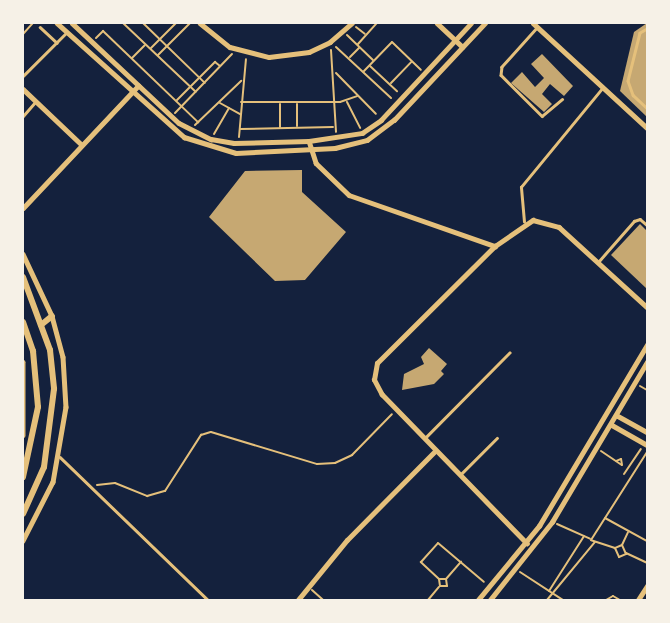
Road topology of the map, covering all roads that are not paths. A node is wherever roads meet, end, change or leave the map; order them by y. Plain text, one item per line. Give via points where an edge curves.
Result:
1 (57, 23) edge
2 (72, 23) edge
3 (200, 23) edge
4 (352, 23) edge
5 (438, 23) edge
6 (471, 23) edge
7 (485, 23) edge
8 (536, 25) edge
9 (40, 27) dead end
10 (647, 29) edge
11 (67, 32) junction
12 (455, 40) junction
13 (57, 43) junction
14 (463, 47) junction
15 (23, 76) edge
16 (138, 86) junction
17 (603, 87) junction
18 (23, 89) edge
19 (132, 93) junction
20 (562, 99) dead end
21 (36, 102) junction
22 (647, 108) edge
23 (23, 116) edge
24 (647, 128) edge
25 (309, 141) junction
26 (82, 145) junction
27 (310, 150) junction
28 (23, 208) edge
29 (524, 222) junction
30 (647, 225) edge
31 (495, 246) junction
32 (23, 254) edge
33 (598, 261) junction
34 (23, 277) edge
35 (647, 307) edge
36 (52, 316) junction
37 (23, 322) edge
38 (41, 325) junction
39 (647, 345) edge
40 (509, 353) dead end
41 (23, 362) edge
42 (647, 362) edge
43 (618, 416) junction
44 (612, 425) junction
45 (647, 432) edge
46 (23, 435) edge
47 (497, 438) dead end
48 (423, 439) junction
49 (646, 445) edge
50 (435, 451) junction
51 (60, 457) junction
52 (460, 476) junction
53 (23, 477) edge
54 (23, 514) edge
55 (23, 541) edge
56 (527, 544) junction
57 (647, 586) edge
58 (208, 600) edge
59 (298, 600) edge
60 (478, 600) edge
61 (490, 600) edge
62 (638, 600) edge

1 - 11 street
2 - 16 street
3 - 4 street via 230,47 250,54 290,57 330,43
5 - 12 street
6 - 12 street
7 - 14 street
8 - 17 street
8 - 20 lane via 502,67 502,78 542,116
9 - 13 lane
10 - 22 lane via 640,33 628,82 633,95
11 - 13 lane
11 - 19 street
12 - 14 street
12 - 25 street via 382,120 362,133
13 - 15 lane
14 - 27 street via 377,134 346,146
16 - 19 street
16 - 25 street via 189,130 211,139 234,143
17 - 24 street
17 - 29 lane via 521,187 519,207
18 - 21 street
19 - 26 street
19 - 27 street via 184,137 204,147 236,153
21 - 23 lane
21 - 26 street
25 - 27 street
26 - 28 street
27 - 31 street via 322,170 349,195
29 - 31 street
29 - 33 street via 551,222
30 - 33 lane via 634,220
31 - 48 street via 377,363 377,388
32 - 36 street
33 - 35 street
34 - 38 street
36 - 38 street
36 - 51 street via 65,382
37 - 53 street via 33,351 38,407
38 - 54 street via 54,389 52,429 44,467
39 - 56 street
40 - 48 lane
41 - 46 street
42 - 43 street
43 - 44 street
43 - 45 street
44 - 49 street
44 - 61 street via 552,522
47 - 52 lane
48 - 50 street
50 - 52 street
50 - 59 street via 400,482
51 - 55 street via 42,507
51 - 58 lane
52 - 56 street
56 - 60 street
57 - 62 street

